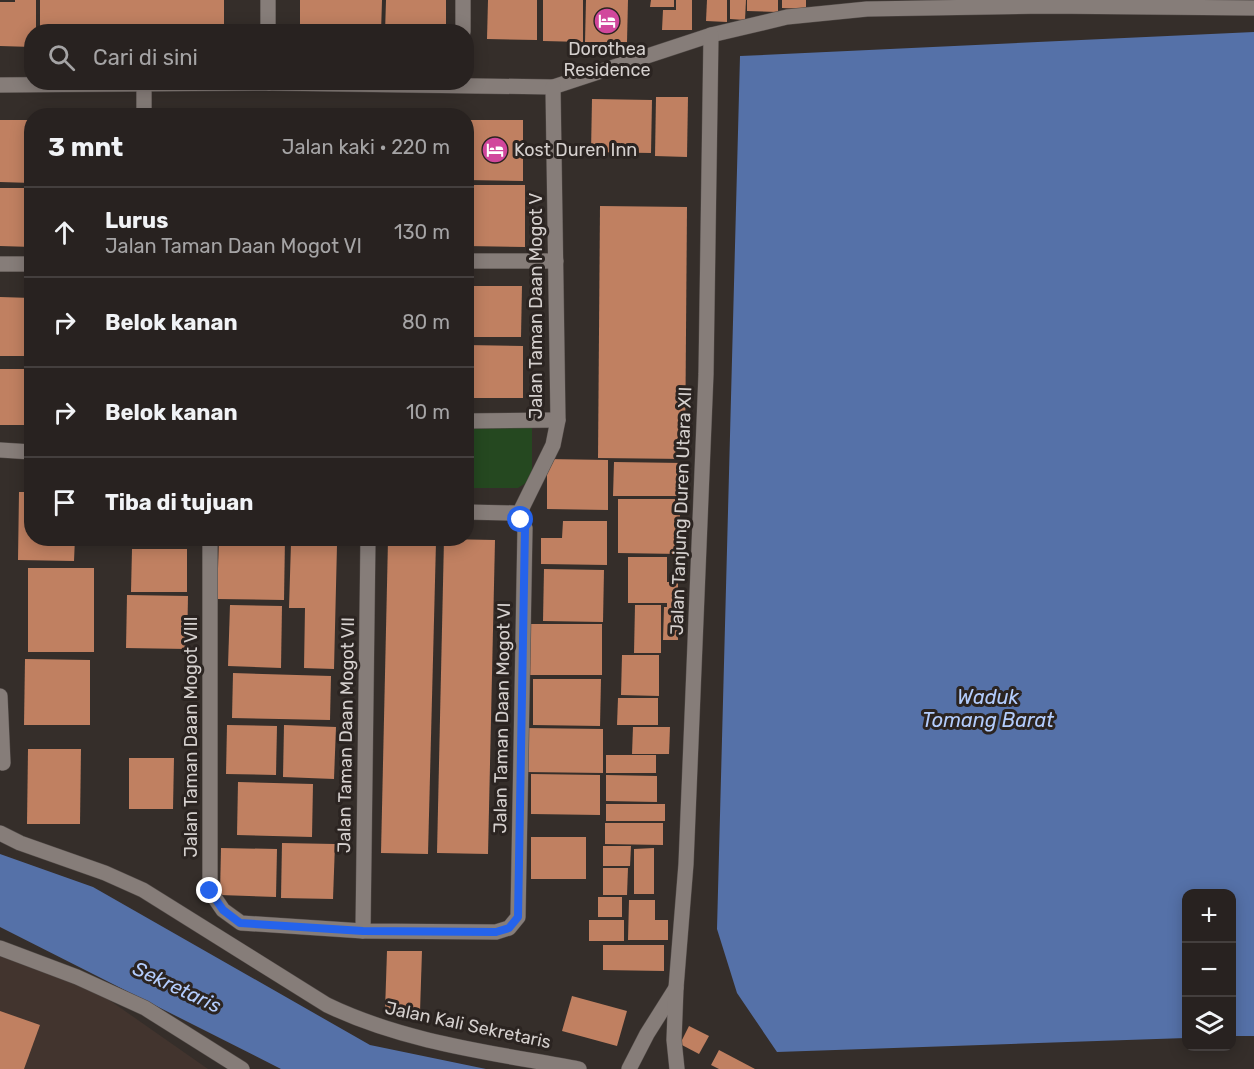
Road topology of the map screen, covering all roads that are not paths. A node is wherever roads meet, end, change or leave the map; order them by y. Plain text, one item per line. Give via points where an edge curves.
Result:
1 (268, 0) edge
2 (463, 0) edge
3 (846, 6) edge
4 (1254, 8) edge
5 (268, 24) edge
6 (463, 24) edge
7 (711, 35) junction
8 (474, 84) edge
9 (0, 85) edge
10 (24, 85) edge
11 (553, 87) junction
12 (144, 90) edge
13 (144, 108) edge
14 (474, 261) edge
15 (556, 261) junction
16 (0, 264) edge
17 (24, 264) edge
18 (558, 420) junction
19 (474, 421) edge
20 (0, 450) edge
21 (24, 452) edge
22 (474, 512) edge
23 (520, 518) junction
24 (210, 546) edge
25 (368, 546) edge
26 (0, 696) edge
27 (3, 763) dead end
28 (0, 833) edge
29 (363, 931) junction
30 (0, 948) edge
31 (676, 988) junction
32 (242, 1069) edge
33 (579, 1069) edge
34 (628, 1069) edge
35 (677, 1069) edge

1 - 5 street
2 - 6 street
3 - 4 street
3 - 7 street
7 - 11 street
7 - 31 street, Jalan Tanjung Duren Utara XII via 706,374 686,864
8 - 11 street
9 - 10 street
11 - 15 street, Jalan Taman Daan Mogot V
12 - 13 street
14 - 15 street
15 - 18 street, Jalan Taman Daan Mogot V
16 - 17 street
18 - 19 street
18 - 23 street, Jalan Taman Daan Mogot V via 553,446
20 - 21 street
22 - 23 street via 514,513
23 - 29 street, Jalan Taman Daan Mogot VI via 525,528 518,917 509,928 496,932
24 - 29 street, Jalan Taman Daan Mogot VIII via 210,891 223,910 240,923
25 - 29 street, Jalan Taman Daan Mogot VII
26 - 27 street
28 - 33 street, Jalan Kali Sekretaris via 142,890 352,1017 428,1040
30 - 32 street via 77,976 145,1008
31 - 34 street, Jalan Tanjung Duren Utara XII
31 - 35 street, Jalan Tanjung Duren Utara XII

